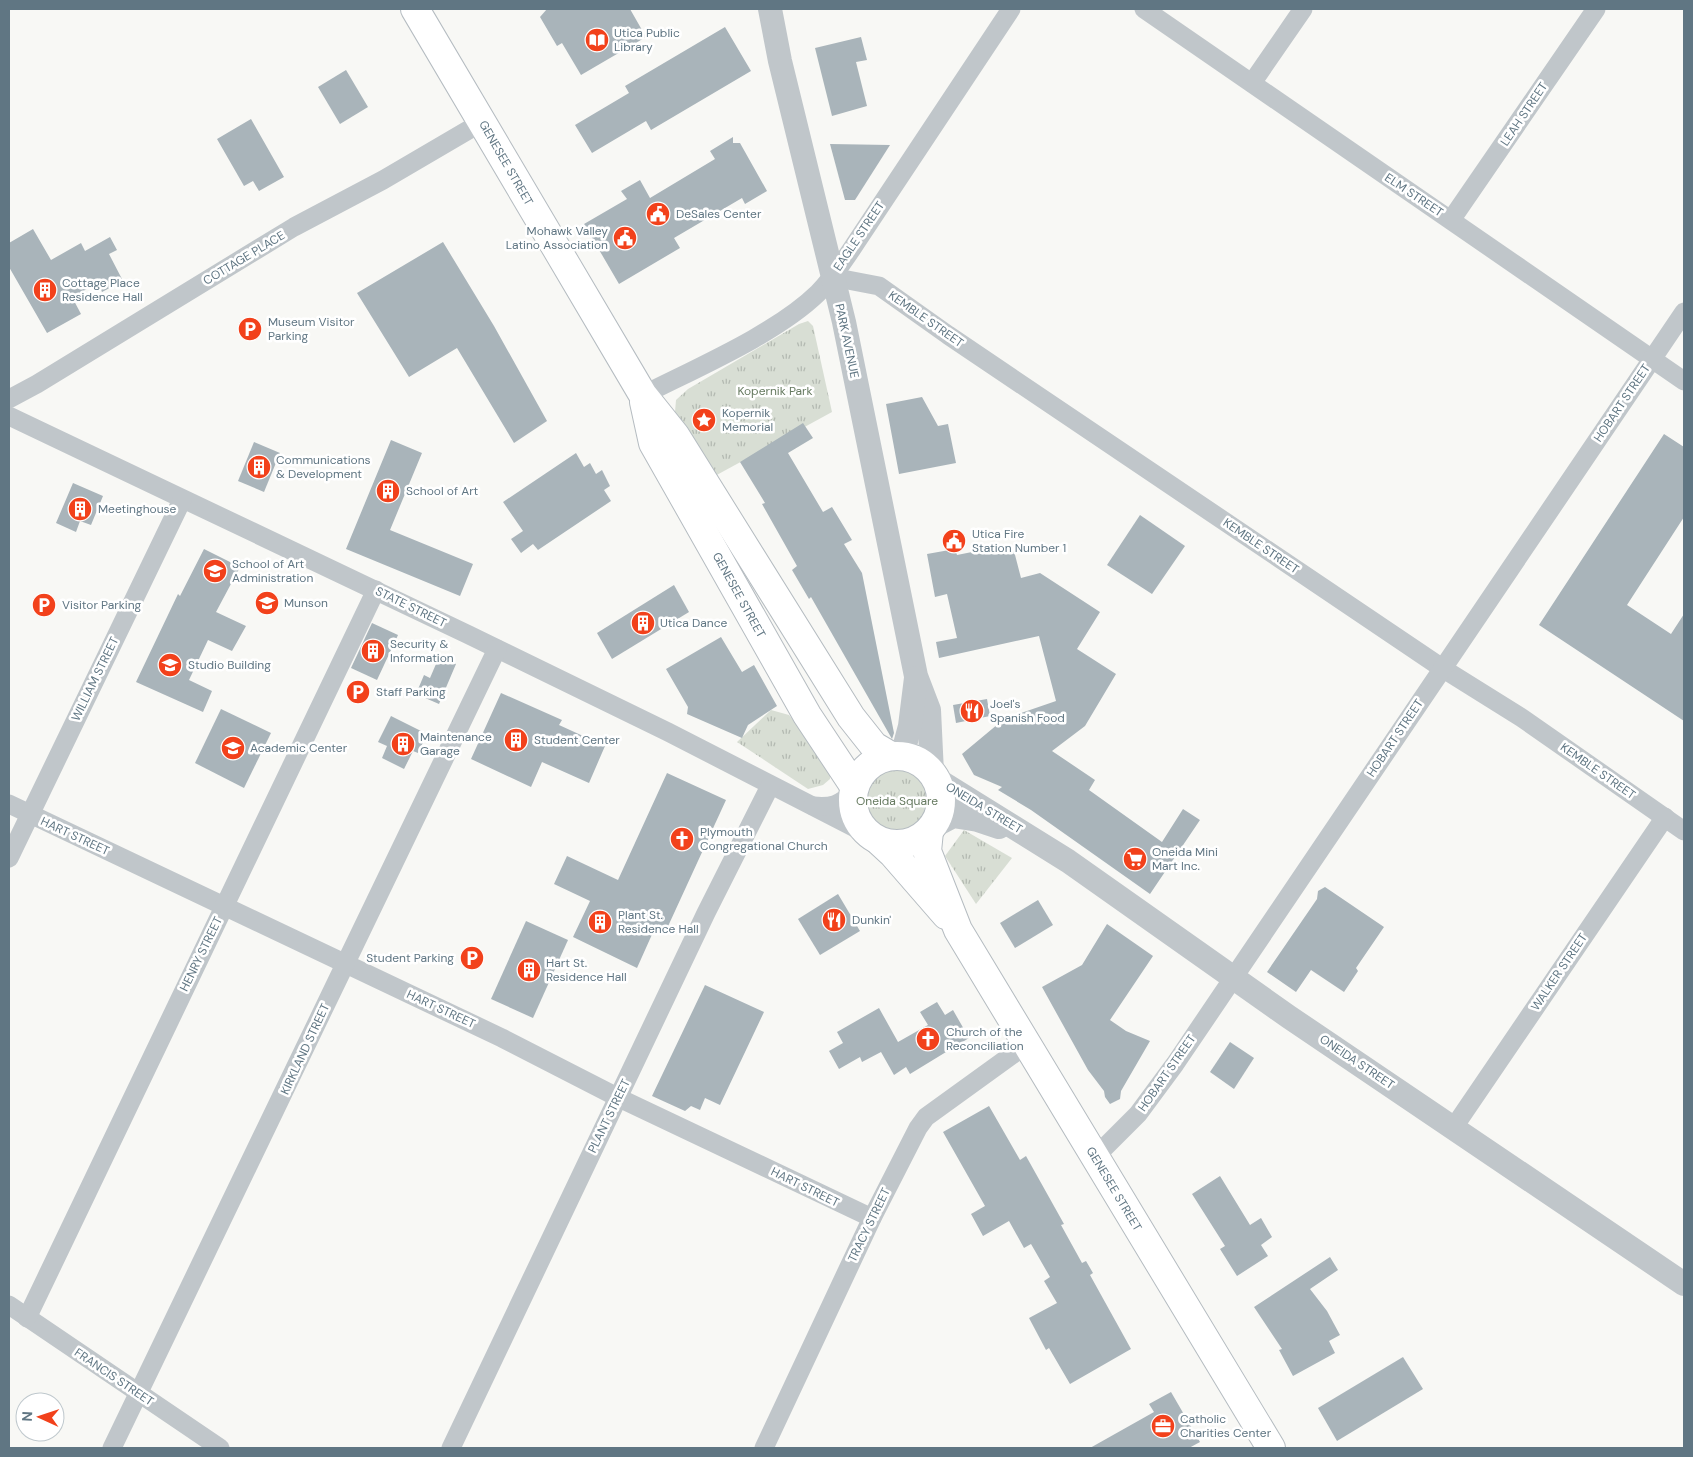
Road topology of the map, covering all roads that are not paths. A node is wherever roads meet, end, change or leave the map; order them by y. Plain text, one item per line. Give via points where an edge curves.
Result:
1 (415, 9) edge
2 (770, 9) edge
3 (1011, 9) edge
4 (1144, 9) edge
5 (1303, 9) edge
6 (1596, 9) edge
7 (1252, 83) junction
8 (482, 122) junction
9 (1451, 220) junction
10 (832, 277) junction
11 (1684, 312) edge
12 (1652, 359) junction
13 (1684, 382) edge
14 (643, 396) junction
15 (9, 398) edge
16 (9, 416) edge
17 (182, 500) junction
18 (376, 590) junction
19 (497, 649) junction
20 (1442, 668) junction
21 (916, 676) junction
22 (896, 756) junction
23 (934, 776) junction
24 (770, 786) junction
25 (853, 789) junction
26 (9, 804) edge
27 (809, 806) junction
28 (30, 814) junction
29 (1665, 817) junction
30 (931, 829) junction
31 (1684, 831) edge
32 (1031, 837) junction
33 (874, 838) junction
34 (9, 858) edge
35 (224, 906) junction
36 (958, 930) junction
37 (344, 964) junction
38 (1233, 977) junction
39 (1027, 1044) junction
40 (619, 1098) junction
41 (1454, 1127) junction
42 (1095, 1157) junction
43 (872, 1218) junction
44 (1684, 1284) edge
45 (9, 1305) edge
46 (27, 1318) junction
47 (137, 1393) junction
48 (112, 1448) edge
49 (220, 1448) edge
50 (451, 1448) edge
51 (764, 1448) edge
52 (1271, 1448) edge

1 - 8 main road, GENESEE STREET
2 - 10 street, PARK AVENUE
3 - 10 street, EAGLE STREET
4 - 7 street, ELM STREET
5 - 7 street
6 - 9 street, LEAH STREET
7 - 9 street, ELM STREET
8 - 14 main road, GENESEE STREET
8 - 15 street, COTTAGE PLACE via 294,227
9 - 12 street, ELM STREET
10 - 14 street, EAGLE STREET via 799,310
10 - 20 street, KEMBLE STREET via 879,286
10 - 21 street, PARK AVENUE
11 - 12 street, HOBART STREET
12 - 13 street, ELM STREET
12 - 20 street, HOBART STREET
14 - 22 main road, GENESEE STREET via 675,435 851,717 874,746
14 - 25 main road, GENESEE STREET via 653,443 807,715
16 - 17 street, STATE STREET
17 - 18 street, STATE STREET
17 - 28 street, WILLIAM STREET
18 - 19 street, STATE STREET
18 - 35 street, HENRY STREET
19 - 24 street, STATE STREET via 668,732
19 - 37 street, KIRKLAND STREET
20 - 29 street, KEMBLE STREET via 1522,718
20 - 38 street, HOBART STREET
21 - 22 street, PARK AVENUE via 910,726
21 - 23 street, PARK AVENUE via 929,710
22 - 23 main road via 918,762
22 - 25 main road via 868,766
23 - 30 main road via 941,804 939,816
23 - 32 street, ONEIDA STREET
24 - 27 street, STATE STREET
24 - 40 street, PLANT STREET
25 - 27 street, STATE STREET via 842,803 827,807
25 - 33 main road via 852,808 858,822
26 - 28 street, HART STREET
27 - 33 street, STATE STREET
28 - 34 street, WILLIAM STREET
28 - 35 street, HART STREET
29 - 31 street, KEMBLE STREET
29 - 41 street, WALKER STREET
30 - 32 street, ONEIDA STREET via 953,816 978,820
30 - 33 main road via 906,844 893,845
30 - 36 main road, GENESEE STREET via 927,851
32 - 38 street, ONEIDA STREET
33 - 36 main road, GENESEE STREET via 893,854
35 - 37 street, HART STREET
35 - 46 street, HENRY STREET
36 - 39 main road, GENESEE STREET
37 - 40 street, HART STREET via 502,1038
37 - 47 street, KIRKLAND STREET via 260,1144
38 - 41 street, ONEIDA STREET
38 - 42 street, HOBART STREET via 1138,1114
39 - 42 main road, GENESEE STREET
39 - 43 street, TRACY STREET via 926,1117
40 - 43 street, HART STREET
40 - 50 street, PLANT STREET
41 - 44 street, ONEIDA STREET
42 - 52 main road, GENESEE STREET
43 - 51 street, TRACY STREET
45 - 46 street, FRANCIS STREET
46 - 47 street, FRANCIS STREET
47 - 48 street, KIRKLAND STREET
47 - 49 street, FRANCIS STREET

